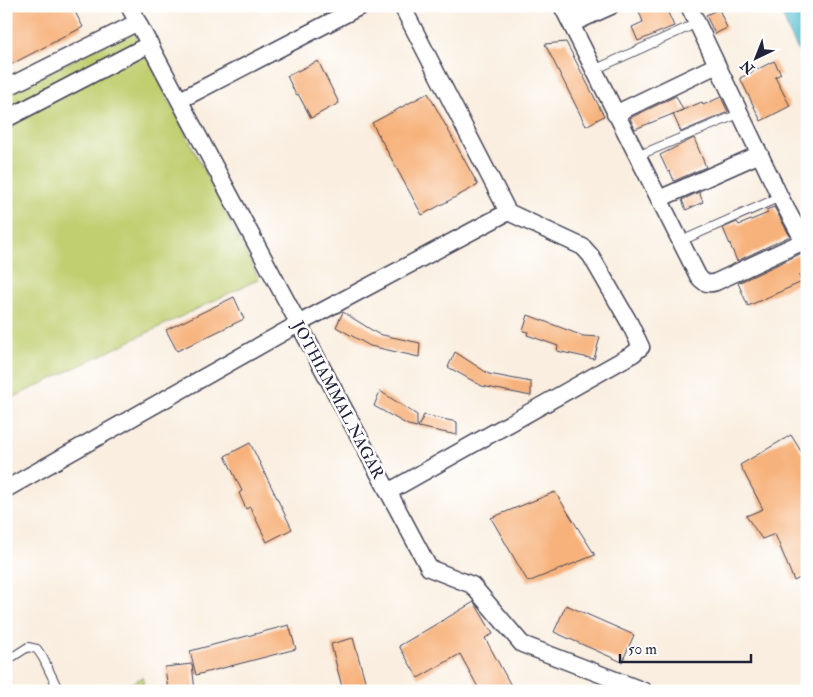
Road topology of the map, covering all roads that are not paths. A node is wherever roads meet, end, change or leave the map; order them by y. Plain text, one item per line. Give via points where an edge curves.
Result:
1 (129, 6) edge
2 (361, 6) edge
3 (402, 6) edge
4 (562, 6) edge
5 (611, 6) edge
6 (689, 6) edge
7 (138, 22) junction
8 (697, 23) junction
9 (571, 24) junction
10 (150, 44) junction
11 (717, 65) junction
12 (594, 70) junction
13 (6, 88) edge
14 (180, 100) junction
15 (741, 113) junction
16 (615, 114) junction
17 (6, 119) edge
18 (760, 154) junction
19 (636, 156) junction
20 (780, 197) junction
21 (659, 199) junction
22 (508, 212) junction
23 (681, 241) junction
24 (806, 244) edge
25 (298, 324) junction
26 (6, 489) edge
27 (388, 492) junction
28 (6, 660) edge
29 (60, 691) edge
30 (644, 691) edge

1 - 7 street, JOTHIAMMAL NAGAR
2 - 14 street
3 - 22 street
4 - 9 street
5 - 9 street
6 - 8 street
7 - 10 street, JOTHIAMMAL NAGAR
7 - 13 street
8 - 11 street
8 - 12 lane
9 - 12 street
10 - 14 street, JOTHIAMMAL NAGAR
10 - 17 street
11 - 15 street
11 - 16 street
12 - 16 street
14 - 25 street, JOTHIAMMAL NAGAR
15 - 18 street
15 - 19 lane
16 - 19 street
18 - 20 street
18 - 21 street
19 - 21 street
20 - 23 lane
20 - 24 street
21 - 23 street
22 - 25 street
22 - 27 street via 583,247 641,347
23 - 24 street via 698,276 706,284
25 - 26 street
25 - 27 street, JOTHIAMMAL NAGAR
27 - 30 street, JOTHIAMMAL NAGAR via 428,568 472,585 522,644
28 - 29 lane via 28,647 37,649

